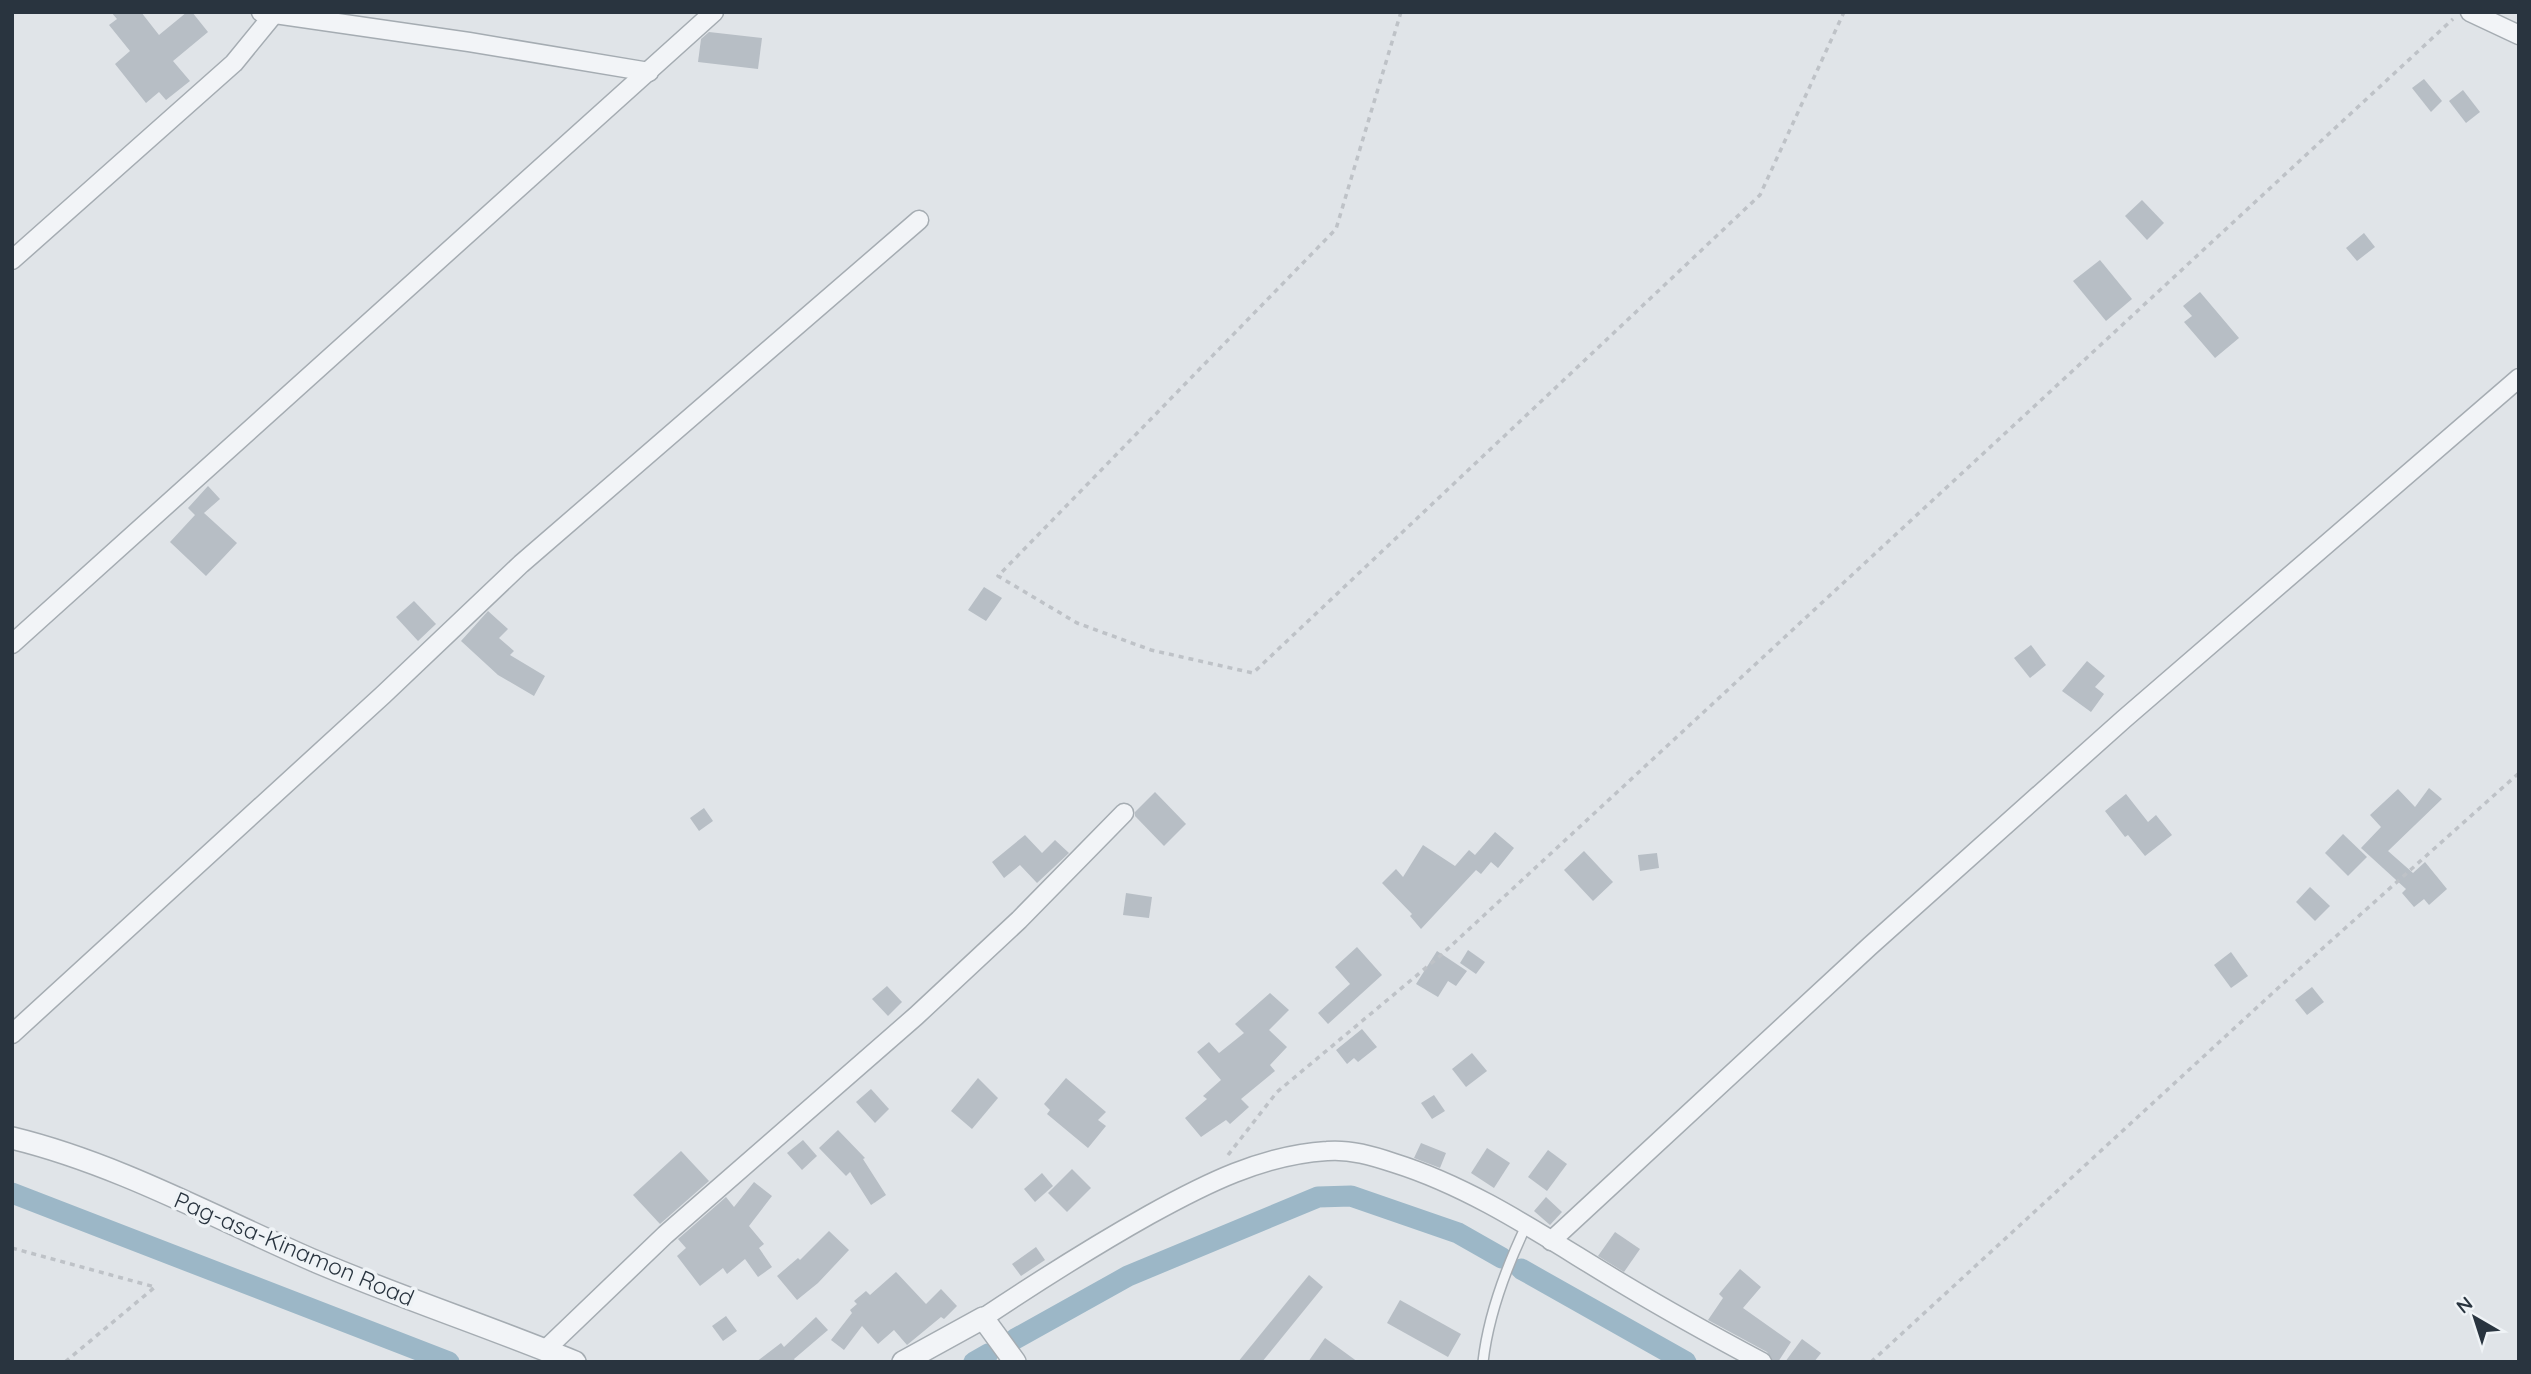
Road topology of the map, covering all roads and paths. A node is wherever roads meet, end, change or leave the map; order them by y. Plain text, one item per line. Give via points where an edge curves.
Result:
1 (714, 12) edge
2 (1401, 12) edge
3 (1844, 12) edge
4 (2461, 12) edge
5 (2470, 12) edge
6 (268, 13) edge
7 (2519, 35) edge
8 (649, 72) junction
9 (919, 220) dead end
10 (12, 260) edge
11 (2519, 378) edge
12 (12, 644) edge
13 (2519, 772) edge
14 (1124, 813) dead end
15 (12, 1034) edge
16 (12, 1138) edge
17 (1205, 1184) junction
18 (1526, 1226) junction
19 (1551, 1241) junction
20 (12, 1248) edge
21 (983, 1318) junction
22 (545, 1349) junction
23 (65, 1362) edge
24 (575, 1362) edge
25 (903, 1362) edge
26 (1015, 1362) edge
27 (1483, 1362) edge
28 (1762, 1362) edge
29 (1871, 1362) edge

1 - 8 street
2 - 3 path via 1336,229 999,576 1077,623 1151,650 1253,673 1760,195
4 - 17 path via 1440,956 1277,1092
5 - 7 street
6 - 8 street
6 - 10 street via 234,63
8 - 12 street
9 - 15 street via 522,564
11 - 19 street via 2114,728
13 - 29 path
14 - 22 street via 963,973 665,1235
16 - 22 street, Pag-asa-Kinamon Road via 123,1174 378,1287
17 - 18 street via 1288,1156 1329,1150 1366,1154 1453,1186
17 - 21 street via 1070,1261
18 - 19 street
18 - 27 lane via 1513,1252
19 - 28 street
20 - 23 path via 155,1287
21 - 25 street
21 - 26 street
22 - 24 street, Pag-asa-Kinamon Road

